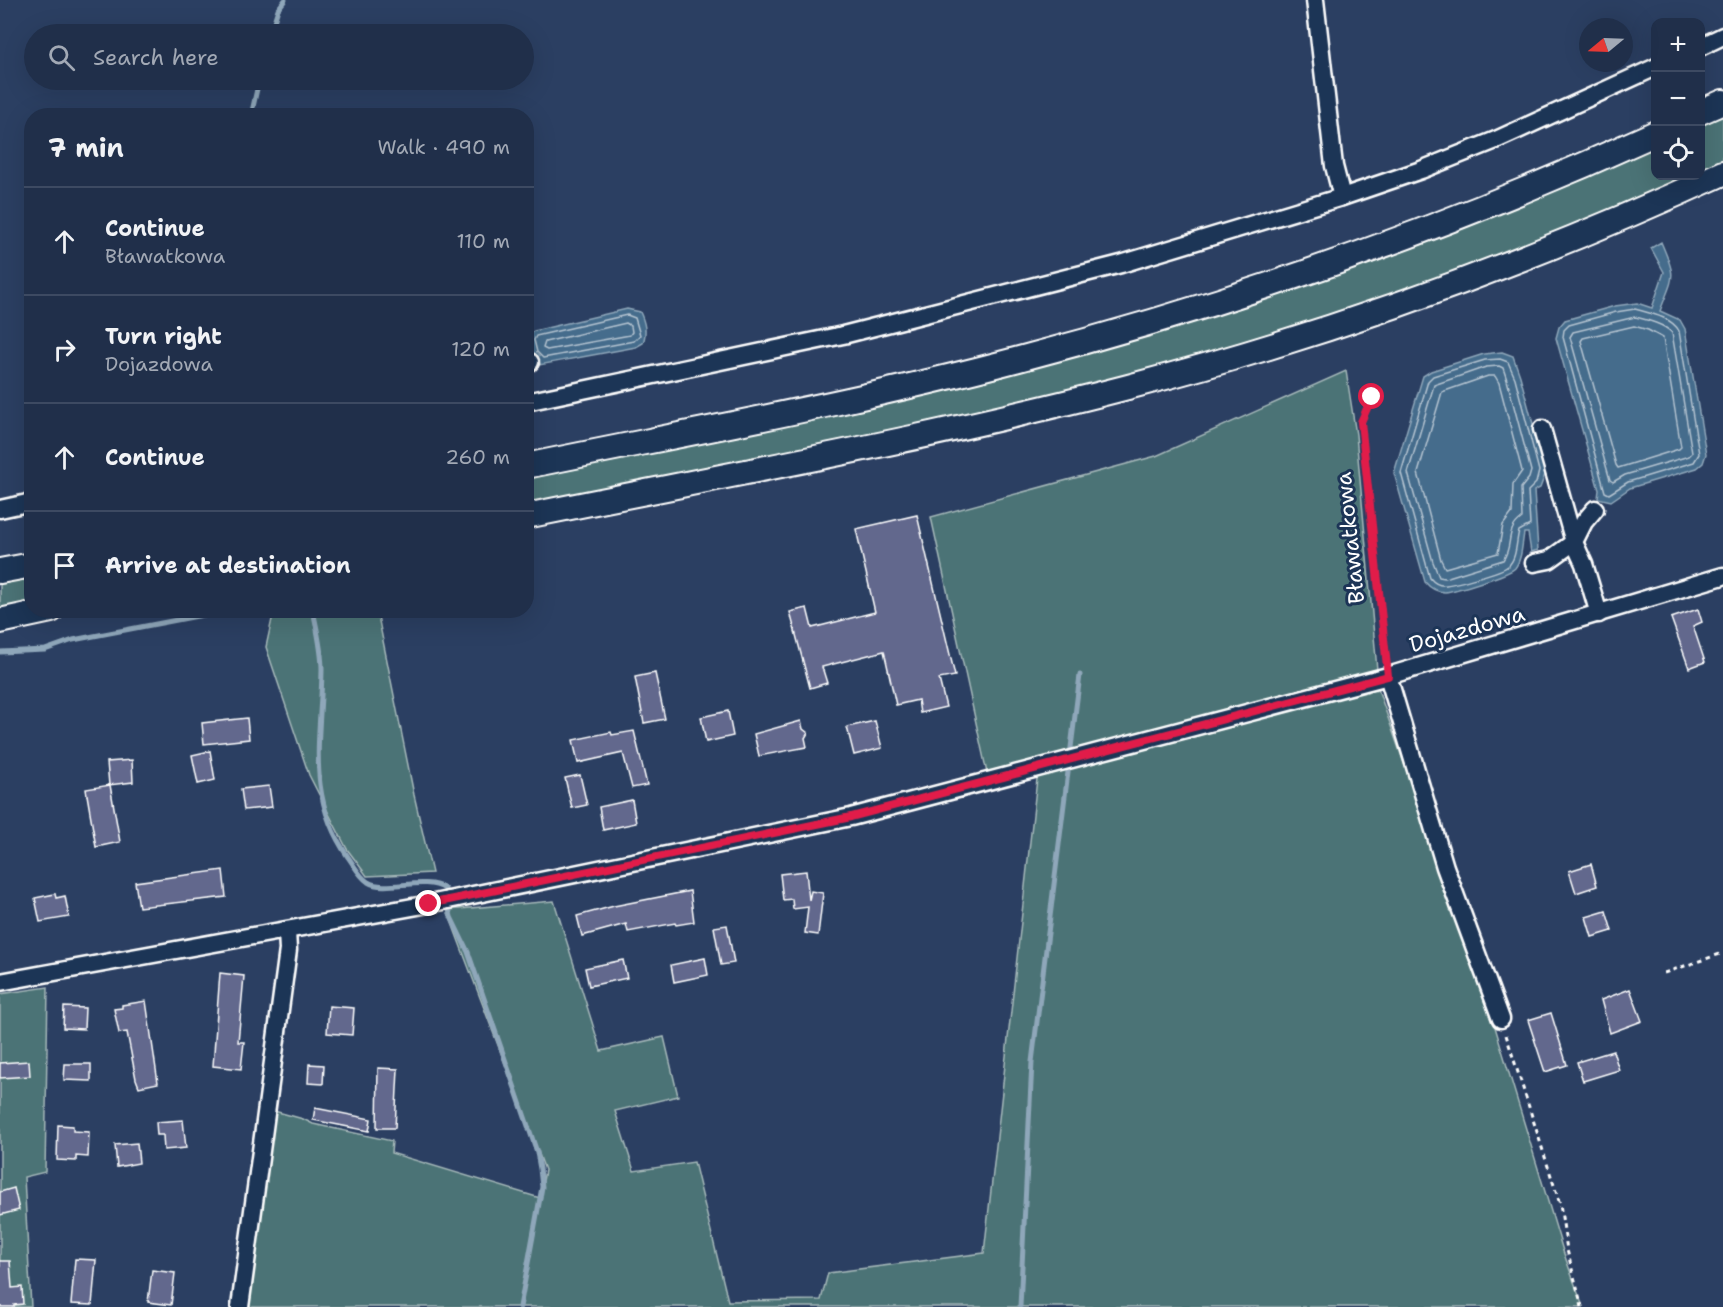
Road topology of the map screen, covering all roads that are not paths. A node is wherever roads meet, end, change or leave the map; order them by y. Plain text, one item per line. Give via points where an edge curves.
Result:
1 (1315, 0) edge
2 (1723, 36) edge
3 (1705, 45) edge
4 (1651, 69) edge
5 (1723, 102) edge
6 (1705, 110) edge
7 (1651, 135) edge
8 (1723, 173) edge
9 (1342, 197) junction
10 (534, 400) edge
11 (1542, 429) dead end
12 (534, 464) edge
13 (24, 504) edge
14 (0, 509) edge
15 (1595, 509) dead end
16 (534, 514) edge
17 (1574, 542) junction
18 (1534, 562) dead end
19 (24, 567) edge
20 (0, 572) edge
21 (1723, 576) edge
22 (1599, 614) junction
23 (24, 616) edge
24 (0, 621) edge
25 (1388, 676) junction
26 (287, 931) junction
27 (0, 982) edge
28 (1501, 1019) road end
29 (240, 1307) edge

1 - 9 street via 1334,166
2 - 3 street
4 - 9 street via 1459,155
5 - 6 highway
7 - 12 highway via 1423,231 1156,321 902,388
8 - 16 highway via 1588,233 1426,295 1187,371 923,436
9 - 10 street via 1121,264 855,332
11 - 17 street
13 - 14 street
15 - 17 street
17 - 18 street via 1549,560
17 - 22 street
19 - 20 highway
21 - 22 street, Dojazdowa
22 - 25 street, Dojazdowa
23 - 24 highway
25 - 26 street, Dojazdowa via 832,822
25 - 28 street via 1445,867
26 - 27 street, Dojazdowa
26 - 29 street via 288,950

